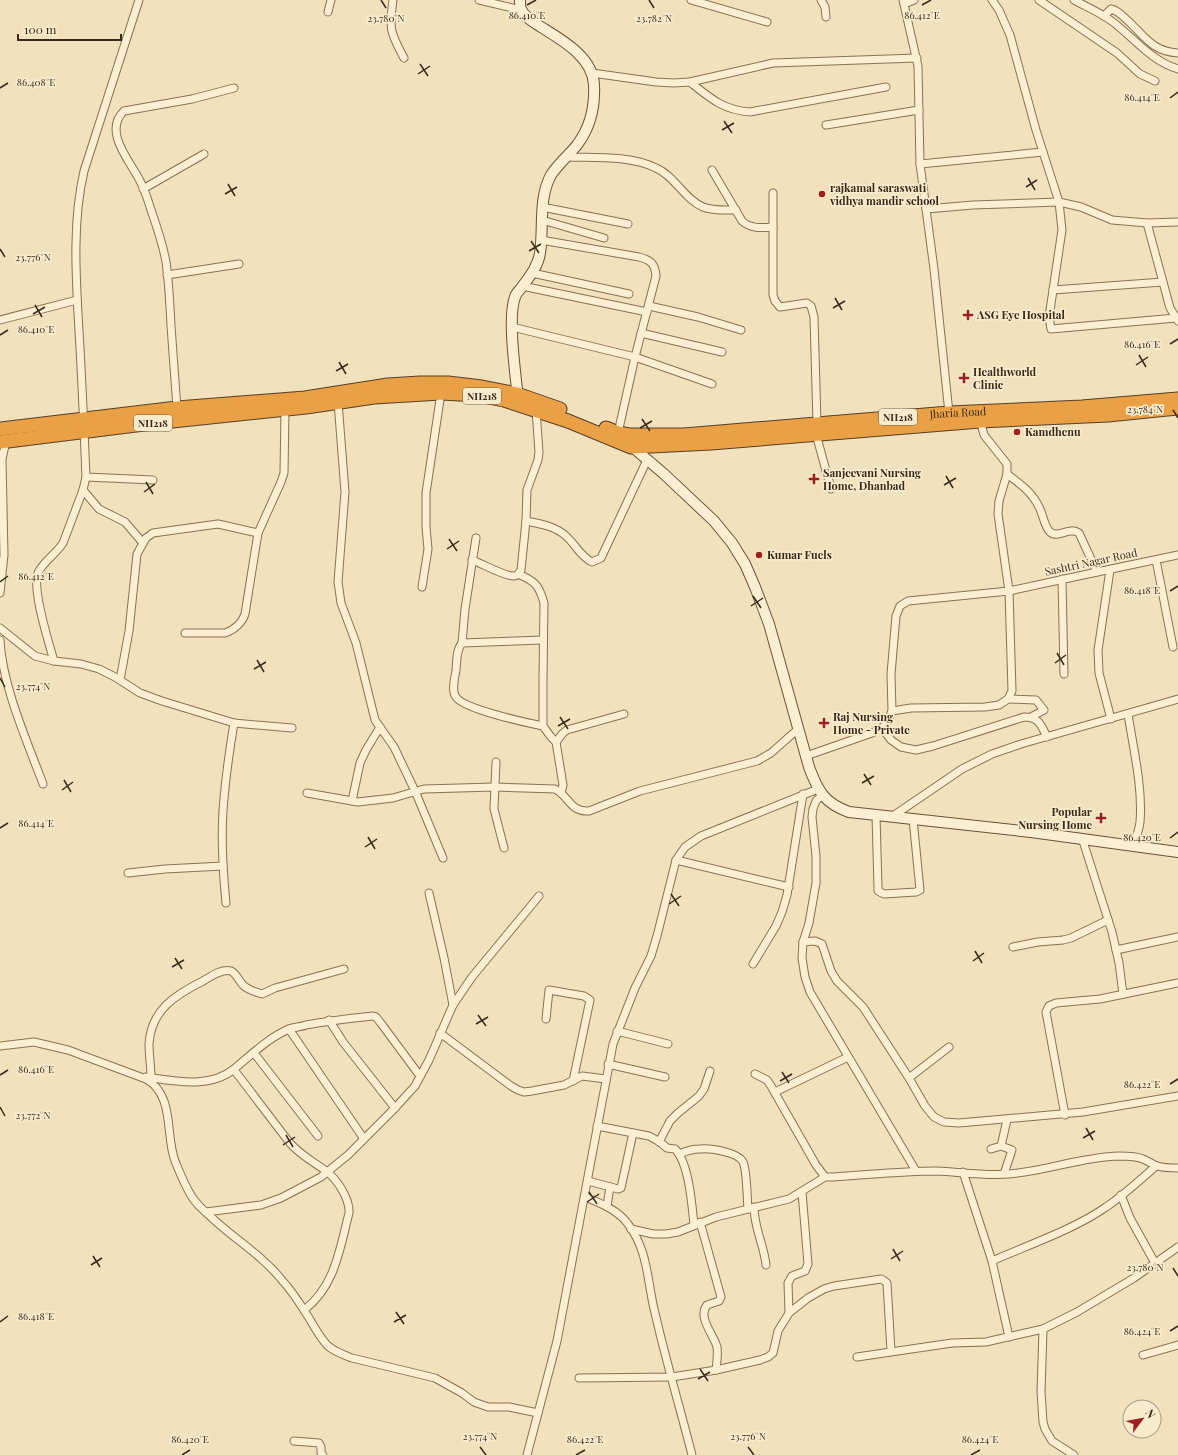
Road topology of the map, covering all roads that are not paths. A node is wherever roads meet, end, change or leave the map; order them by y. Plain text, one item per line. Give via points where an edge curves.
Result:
1 (138, 0) edge
2 (331, 0) edge
3 (393, 0) edge
4 (479, 0) edge
5 (691, 0) edge
6 (821, 0) edge
7 (914, 0) edge
8 (1039, 0) edge
9 (1074, 0) edge
10 (994, 1) edge
11 (904, 2) edge
12 (520, 5) edge
13 (328, 12) dead end
14 (1104, 16) junction
15 (826, 17) dead end
16 (767, 22) dead end
17 (1178, 53) edge
18 (404, 58) dead end
19 (917, 58) junction
20 (1178, 69) edge
21 (592, 73) junction
22 (690, 82) junction
23 (1155, 82) dead end
24 (886, 87) dead end
25 (234, 88) dead end
26 (919, 110) junction
27 (826, 125) dead end
28 (1043, 152) junction
29 (204, 154) dead end
30 (566, 157) junction
31 (920, 164) junction
32 (712, 170) dead end
33 (143, 189) junction
34 (773, 193) dead end
35 (1059, 202) junction
36 (542, 207) junction
37 (926, 209) junction
38 (736, 210) junction
39 (542, 220) junction
40 (1178, 222) edge
41 (1147, 223) junction
42 (628, 224) dead end
43 (773, 227) junction
44 (604, 238) dead end
45 (541, 240) junction
46 (239, 264) dead end
47 (532, 273) junction
48 (167, 275) junction
49 (1163, 282) junction
50 (522, 286) junction
51 (1053, 290) junction
52 (629, 294) dead end
53 (77, 300) junction
54 (648, 309) junction
55 (0, 320) edge
56 (1177, 320) edge
57 (512, 326) junction
58 (742, 330) dead end
59 (641, 332) junction
60 (722, 352) dead end
61 (635, 357) junction
62 (712, 384) dead end
63 (441, 393) junction
64 (518, 399) junction
65 (1178, 399) edge
66 (330, 401) junction
67 (305, 403) junction
68 (177, 408) junction
69 (1178, 408) edge
70 (285, 409) junction
71 (536, 410) junction
72 (949, 413) junction
73 (981, 416) junction
74 (84, 424) junction
75 (0, 429) edge
76 (816, 429) junction
77 (618, 433) junction
78 (3, 441) edge
79 (631, 447) junction
80 (648, 460) junction
81 (1007, 474) junction
82 (86, 477) junction
83 (153, 480) dead end
84 (831, 489) dead end
85 (83, 490) junction
86 (526, 521) junction
87 (258, 533) junction
88 (476, 538) dead end
89 (143, 543) junction
90 (1178, 555) edge
91 (472, 560) junction
92 (1156, 560) junction
93 (1110, 570) junction
94 (1097, 572) junction
95 (518, 574) junction
96 (1062, 579) junction
97 (422, 587) dead end
98 (1009, 591) junction
99 (0, 593) edge
100 (0, 628) edge
101 (185, 633) dead end
102 (0, 640) edge
103 (543, 640) junction
104 (462, 643) junction
105 (1173, 647) dead end
106 (54, 661) junction
107 (1064, 674) dead end
108 (120, 680) junction
109 (1008, 699) junction
110 (1178, 699) edge
111 (892, 711) junction
112 (624, 714) dead end
113 (1128, 714) junction
114 (1031, 717) junction
115 (1111, 719) junction
116 (234, 723) junction
117 (543, 726) junction
118 (380, 727) junction
119 (292, 728) dead end
120 (882, 728) junction
121 (798, 729) junction
122 (1047, 737) junction
123 (556, 742) junction
124 (806, 756) junction
125 (496, 762) dead end
126 (43, 784) dead end
127 (494, 787) junction
128 (415, 791) junction
129 (307, 792) dead end
130 (561, 792) junction
131 (820, 792) junction
132 (804, 794) junction
133 (352, 801) junction
134 (876, 815) junction
135 (893, 816) junction
136 (913, 819) junction
137 (1082, 838) junction
138 (1134, 846) junction
139 (504, 848) dead end
140 (1178, 852) edge
141 (443, 858) dead end
142 (676, 860) junction
143 (223, 866) junction
144 (128, 873) dead end
145 (789, 887) junction
146 (429, 893) dead end
147 (539, 896) dead end
148 (226, 903) dead end
149 (1108, 920) junction
150 (1178, 937) edge
151 (804, 942) junction
152 (1013, 948) dead end
153 (1116, 950) junction
154 (753, 964) dead end
155 (344, 969) dead end
156 (1178, 983) edge
157 (1123, 994) junction
158 (452, 1004) junction
159 (546, 1019) dead end
160 (329, 1020) junction
161 (289, 1029) junction
162 (617, 1031) junction
163 (440, 1033) junction
164 (668, 1044) dead end
165 (0, 1046) edge
166 (949, 1047) dead end
167 (254, 1053) junction
168 (848, 1057) junction
169 (608, 1064) junction
170 (234, 1070) junction
171 (710, 1071) dead end
172 (755, 1074) dead end
173 (138, 1076) junction
174 (420, 1076) junction
175 (665, 1077) dead end
176 (151, 1078) junction
177 (909, 1078) junction
178 (606, 1079) junction
179 (573, 1080) junction
180 (775, 1092) junction
181 (1178, 1096) edge
182 (395, 1108) junction
183 (1065, 1115) junction
184 (1007, 1120) junction
185 (597, 1126) junction
186 (633, 1133) junction
187 (318, 1136) dead end
188 (364, 1139) junction
189 (659, 1142) junction
190 (1001, 1146) junction
191 (991, 1149) dead end
192 (679, 1154) junction
193 (1156, 1166) junction
194 (1178, 1168) edge
195 (916, 1171) junction
196 (328, 1172) junction
197 (963, 1172) junction
198 (1004, 1174) junction
199 (825, 1176) junction
200 (588, 1181) junction
201 (610, 1187) junction
202 (802, 1192) junction
203 (1121, 1195) junction
204 (585, 1197) junction
205 (607, 1206) junction
206 (751, 1208) junction
207 (206, 1212) junction
208 (697, 1224) junction
209 (631, 1229) junction
210 (1178, 1247) edge
211 (992, 1260) junction
212 (1155, 1263) junction
213 (766, 1265) dead end
214 (304, 1310) junction
215 (789, 1313) junction
216 (1043, 1330) junction
217 (1008, 1337) junction
218 (1178, 1346) edge
219 (891, 1352) junction
220 (1143, 1355) dead end
221 (857, 1357) dead end
222 (716, 1370) junction
223 (672, 1377) junction
224 (579, 1378) dead end
225 (538, 1413) junction
226 (294, 1441) dead end
227 (323, 1455) edge
228 (527, 1455) edge
229 (692, 1455) edge
230 (1074, 1455) edge

1 - 53 street via 79,194 76,220
2 - 13 street
3 - 18 street via 391,30
4 - 12 street
5 - 16 street
6 - 15 street
7 - 11 street
8 - 23 street via 1117,53 1140,74
9 - 14 street
10 - 28 street via 1010,35
11 - 19 street
12 - 21 main road via 530,20 570,46
14 - 17 street via 1108,10 1113,9 1158,49
14 - 20 street via 1148,52
19 - 22 street via 773,63
19 - 26 street
21 - 22 street via 656,82
21 - 30 main road via 593,106 586,131
22 - 24 street via 726,108 750,112
25 - 33 street via 192,99 124,111 120,115 116,131 119,143
26 - 27 street
26 - 31 street
28 - 31 street
28 - 35 street
29 - 33 street
30 - 36 main road via 552,175
30 - 38 street via 626,160 648,164 671,178 703,207
31 - 37 street
32 - 38 street
33 - 48 street via 158,227
34 - 43 street
35 - 37 street
35 - 41 street via 1081,207 1112,220
35 - 51 street via 1062,230
36 - 39 main road
36 - 42 street
37 - 72 street
38 - 43 street via 747,225 757,228
39 - 44 street
39 - 45 main road
40 - 41 street
41 - 49 street
43 - 76 street via 774,301 780,308 807,304 813,312
45 - 47 main road via 538,264
45 - 54 street via 639,257 652,262 656,268 656,276
46 - 48 street
47 - 50 main road
47 - 52 street
48 - 68 street
49 - 51 street
49 - 56 street via 1170,308
50 - 54 street
50 - 57 main road via 515,296
51 - 56 street via 1050,329
53 - 55 street
53 - 74 street
54 - 58 street via 698,318
54 - 59 street
57 - 61 street
57 - 64 main road
59 - 60 street
59 - 61 street
61 - 62 street
61 - 77 street
63 - 64 highway, NH218
63 - 66 highway, NH218
63 - 97 street via 426,493 428,549
64 - 66 highway, NH218 via 482,387 433,382 388,385
64 - 71 highway, NH218
64 - 77 highway, NH218 via 573,413
65 - 73 highway, Jharia Road / NH218
66 - 67 highway, NH218
66 - 118 street via 345,492 338,582 341,603 356,643 375,720
67 - 68 highway, NH218
67 - 70 highway, NH218
68 - 74 highway, NH218
69 - 73 highway, Jharia Road / NH218 via 1108,415
70 - 74 highway, NH218
70 - 87 street via 284,473
71 - 79 highway, NH218 via 568,420
71 - 86 street via 539,452 527,490
72 - 73 highway, Jharia Road / NH218
72 - 76 highway, Jharia Road / NH218
73 - 76 highway, Jharia Road / NH218
73 - 81 street via 984,435 1007,464
74 - 75 highway, NH218
74 - 78 highway, NH218
74 - 82 street
76 - 77 highway, Jharia Road / NH218 via 644,436
76 - 79 highway, Jharia Road / NH218 via 711,443
76 - 84 street
77 - 79 main road
78 - 99 street via 4,555
79 - 80 main road
80 - 86 street via 601,558 592,562 558,530
80 - 121 main road via 714,521 745,564 769,624
81 - 94 street via 1033,497 1050,532 1058,534 1075,530 1079,533
81 - 98 street via 998,514
82 - 83 street
82 - 85 street
85 - 89 street via 99,509 125,522
85 - 106 street via 64,543 36,576 42,617
86 - 95 street via 521,570
87 - 89 street via 212,524 153,533
87 - 101 street via 243,619 225,633
88 - 91 street
89 - 108 street via 137,554 129,631
90 - 92 street, Sashtri Nagar Road
91 - 95 street via 508,575
91 - 104 street
92 - 93 street, Sashtri Nagar Road
92 - 105 street
93 - 94 street, Sashtri Nagar Road
93 - 115 street via 1098,650 1100,673
94 - 96 street, Sashtri Nagar Road
95 - 103 street via 535,582 542,596
96 - 98 street, Sashtri Nagar Road
96 - 107 street
98 - 109 street via 1012,691
98 - 111 street, Sashtri Nagar Road via 908,601 900,606 896,616 891,674
100 - 106 street via 35,656
102 - 126 street via 0,654 13,701
103 - 104 street
103 - 117 street
104 - 117 street via 459,647 454,689 456,698 463,704 517,721
106 - 108 street via 99,669
108 - 116 street via 140,693
109 - 111 street via 999,705 985,707 930,707
109 - 114 street via 1036,700 1044,710
110 - 113 street
111 - 120 street
112 - 123 street via 567,730
113 - 115 street
113 - 138 street via 1141,806
114 - 120 street via 916,750 901,747 891,740
114 - 122 street via 1038,721
115 - 122 street
116 - 119 street
116 - 143 street via 226,774
117 - 123 street
118 - 128 street via 394,747
118 - 133 street via 360,764
120 - 124 street
121 - 124 main road
121 - 130 street via 771,753 757,761 640,791 589,811 581,812 576,809
122 - 135 street via 992,754 962,769
123 - 130 street via 563,785
124 - 131 main road
125 - 127 street
127 - 128 street via 424,788
127 - 130 street via 555,789
127 - 139 street via 494,809
128 - 133 street via 393,798
128 - 141 street
129 - 133 street
131 - 132 street
131 - 134 main road via 831,804 839,808 849,812
131 - 151 street via 812,817 816,884
132 - 142 street via 701,836 685,847
132 - 145 street
134 - 135 main road
134 - 136 street via 878,888 884,894 920,890
135 - 136 main road
136 - 137 main road
137 - 138 main road
137 - 149 street
138 - 140 main road
142 - 145 street
142 - 162 street via 651,956
143 - 144 street via 165,868
143 - 148 street
145 - 154 street via 776,926
146 - 158 street
147 - 158 street
149 - 152 street via 1071,938
149 - 153 street
150 - 153 street
151 - 168 street via 802,958 810,992
151 - 177 street via 815,941 822,944 837,981 863,1007
153 - 157 street
155 - 176 street via 262,994 247,988 232,971 225,970 192,986 164,1006 157,1015 149,1046
156 - 157 street
157 - 183 street via 1086,1001 1056,1003 1049,1006 1046,1012
158 - 163 street
159 - 179 street via 549,990 584,996 590,1000
160 - 161 street
160 - 174 street via 376,1017
160 - 182 street
161 - 167 street via 272,1038
161 - 188 street
162 - 164 street
162 - 169 street
163 - 174 street
163 - 179 street via 518,1090 524,1092 560,1086
165 - 173 street via 34,1042 68,1050
166 - 177 street
167 - 170 street
167 - 187 street
168 - 180 street
168 - 195 street
169 - 175 street
169 - 178 street
170 - 176 street via 217,1079 206,1081 180,1082
170 - 196 street via 291,1144 310,1161
171 - 189 street via 699,1096 670,1121
172 - 180 street via 767,1080
173 - 176 street
173 - 207 street via 158,1088 168,1116 175,1160 193,1198
174 - 182 street
177 - 184 street via 925,1106 934,1117 944,1122
178 - 179 street via 582,1076
178 - 185 street
180 - 199 street via 816,1165
181 - 183 street
182 - 188 street
183 - 184 street
184 - 190 street
185 - 186 street
185 - 200 street
186 - 189 street via 649,1136
186 - 201 street via 621,1187
188 - 196 street
189 - 192 street via 667,1148 675,1149
190 - 191 street
190 - 198 street via 1012,1150
192 - 206 street via 700,1148 740,1157 744,1165
192 - 208 street via 689,1182
193 - 194 street
193 - 198 street via 1133,1156 1098,1157 1036,1171
193 - 203 street
195 - 197 street
195 - 199 street
196 - 207 street via 306,1186 261,1205
196 - 214 street via 348,1199 349,1213 329,1281 314,1303
197 - 198 street
197 - 211 street
199 - 202 street
200 - 201 street
200 - 204 street
201 - 205 street
202 - 206 street via 782,1202
202 - 215 street via 808,1264 806,1270 792,1276 788,1283
203 - 211 street via 1083,1221
203 - 212 street via 1130,1218
204 - 205 street
204 - 225 street via 557,1341
205 - 209 street via 628,1223
206 - 208 street
206 - 213 street
207 - 214 street via 281,1278
208 - 209 street via 666,1234
208 - 222 street via 721,1297 719,1301 707,1305 704,1313 717,1348
209 - 223 street via 639,1242 647,1266 654,1311
210 - 212 street
211 - 217 street
212 - 216 street via 1134,1278
214 - 225 street via 318,1334 328,1346 340,1354 435,1378 474,1402 488,1407 509,1407
215 - 219 street via 824,1289 848,1283 883,1280 887,1283
215 - 222 street via 778,1331 773,1353 768,1357
216 - 217 street
216 - 230 street via 1044,1429 1052,1441
217 - 219 street via 986,1342 952,1343
218 - 220 street
219 - 221 street
222 - 223 street
223 - 224 street
223 - 229 street
225 - 228 street
226 - 227 street via 319,1443

